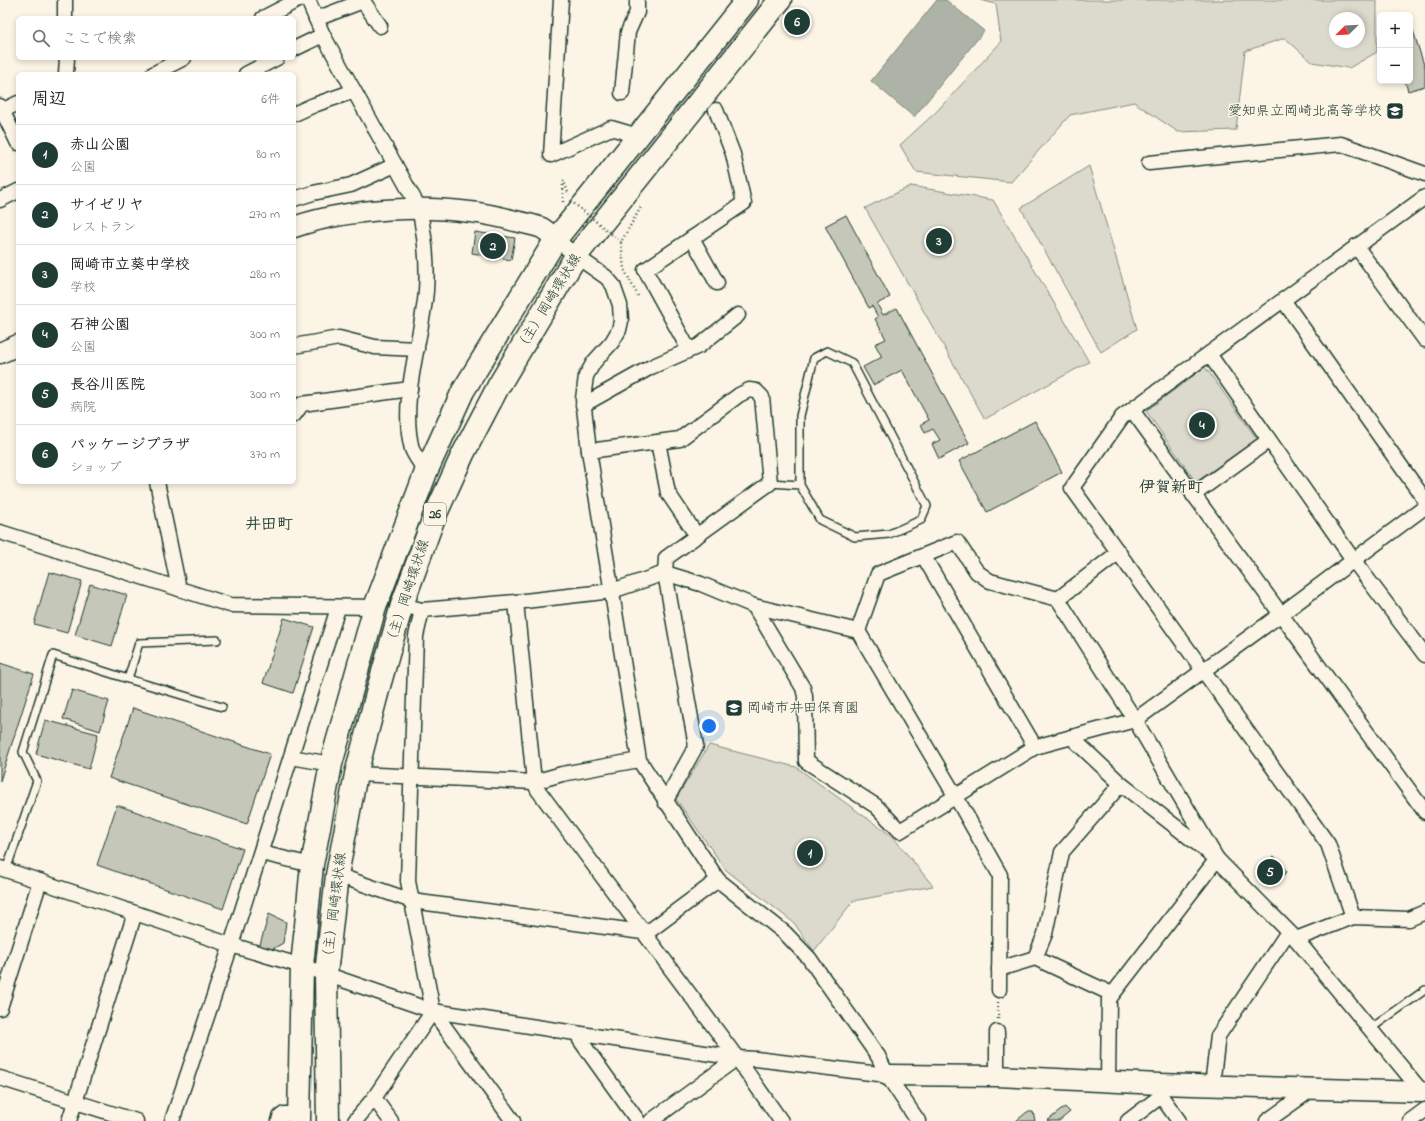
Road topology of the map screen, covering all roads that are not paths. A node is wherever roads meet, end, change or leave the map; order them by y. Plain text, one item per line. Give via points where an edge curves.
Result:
1 (65, 0) edge
2 (298, 0) edge
3 (308, 0) edge
4 (561, 0) edge
5 (637, 0) edge
6 (746, 0) edge
7 (780, 0) edge
8 (65, 16) edge
9 (267, 16) edge
10 (316, 19) junction
11 (380, 26) dead end
12 (323, 34) junction
13 (296, 48) edge
14 (67, 60) edge
15 (180, 60) edge
16 (273, 60) edge
17 (66, 72) edge
18 (157, 72) edge
19 (250, 72) edge
20 (354, 91) junction
21 (622, 93) dead end
22 (16, 104) edge
23 (716, 110) dead end
24 (1, 112) edge
25 (296, 113) edge
26 (638, 136) junction
27 (16, 139) edge
28 (1149, 163) dead end
29 (395, 165) junction
30 (1425, 174) edge
31 (16, 192) edge
32 (1425, 197) edge
33 (296, 198) edge
34 (0, 200) edge
35 (419, 208) junction
36 (296, 226) edge
37 (692, 238) junction
38 (556, 239) junction
39 (1356, 246) junction
40 (576, 256) junction
41 (718, 283) dead end
42 (1283, 300) junction
43 (738, 315) dead end
44 (1425, 340) edge
45 (16, 346) edge
46 (296, 346) edge
47 (417, 349) junction
48 (689, 350) junction
49 (0, 353) edge
50 (1209, 354) junction
51 (410, 390) junction
52 (584, 405) junction
53 (1132, 410) junction
54 (296, 412) edge
55 (1269, 440) junction
56 (658, 442) junction
57 (589, 451) junction
58 (426, 472) junction
59 (770, 483) junction
60 (157, 484) edge
61 (800, 484) junction
62 (1194, 495) junction
63 (1425, 500) edge
64 (1425, 507) edge
65 (0, 532) edge
66 (697, 536) junction
67 (1119, 552) junction
68 (924, 557) junction
69 (1354, 560) junction
70 (665, 573) junction
71 (179, 589) junction
72 (612, 590) junction
73 (1058, 599) junction
74 (516, 602) junction
75 (754, 606) junction
76 (338, 608) junction
77 (375, 608) junction
78 (412, 608) junction
79 (1280, 616) junction
80 (858, 631) junction
81 (217, 640) dead end
82 (1425, 655) edge
83 (1204, 670) junction
84 (128, 679) junction
85 (222, 707) dead end
86 (1135, 720) junction
87 (1071, 737) junction
88 (1035, 747) junction
89 (290, 757) junction
90 (639, 760) junction
91 (331, 764) junction
92 (356, 774) junction
93 (411, 776) junction
94 (534, 782) junction
95 (1121, 784) junction
96 (956, 797) junction
97 (665, 802) junction
98 (1425, 812) edge
99 (261, 853) junction
100 (1217, 859) junction
101 (312, 866) junction
102 (3, 869) edge
103 (337, 875) junction
104 (718, 880) junction
105 (40, 881) junction
106 (412, 901) junction
107 (1425, 912) edge
108 (134, 913) junction
109 (1353, 918) junction
110 (642, 932) junction
111 (1292, 935) junction
112 (231, 945) junction
113 (1035, 958) junction
114 (302, 966) junction
115 (999, 969) junction
116 (326, 974) junction
117 (999, 990) road end
118 (1425, 990) edge
119 (1112, 994) junction
120 (0, 1008) edge
121 (433, 1011) junction
122 (1370, 1029) junction
123 (997, 1032) road end
124 (580, 1034) junction
125 (737, 1058) junction
126 (887, 1075) junction
127 (997, 1076) junction
128 (0, 1078) edge
129 (1108, 1082) junction
130 (1212, 1085) junction
131 (1312, 1089) junction
132 (1160, 1090) junction
133 (374, 1098) junction
134 (1424, 1098) edge
135 (74, 1102) junction
136 (292, 1119) edge
137 (69, 1121) edge
138 (136, 1121) edge
139 (172, 1121) edge
140 (328, 1121) edge
141 (355, 1121) edge
142 (391, 1121) edge
143 (513, 1121) edge
144 (638, 1121) edge
145 (652, 1121) edge
146 (781, 1121) edge
147 (918, 1121) edge
148 (1128, 1121) edge
149 (1179, 1121) edge
150 (1267, 1121) edge
151 (1410, 1121) edge

1 - 8 street
2 - 9 street
3 - 10 street
4 - 26 street via 551,155 611,128
5 - 21 street via 636,12 628,32
6 - 26 main road, （主）岡崎環状線 / 26
7 - 40 main road, （主）岡崎環状線 / 26
10 - 11 street via 363,1
10 - 12 street
12 - 13 street
12 - 20 street
14 - 17 street
15 - 18 street
16 - 19 street
20 - 25 street via 314,104
20 - 29 street
22 - 24 street
23 - 37 street via 733,154 744,203
24 - 27 street
26 - 38 main road, （主）岡崎環状線 / 26
28 - 30 street via 1341,144
29 - 33 street via 351,185 313,192
29 - 35 street
31 - 34 street
32 - 39 street
35 - 36 street via 315,220
35 - 38 street via 488,214 542,228
35 - 47 street via 427,262 426,291
37 - 41 street
37 - 48 street via 645,270
38 - 40 street
38 - 58 main road, （主）岡崎環状線 / 26 via 462,391
39 - 42 street
39 - 44 street
40 - 52 street via 613,285 620,305 621,321 612,342 594,362 586,376
40 - 78 main road, （主）岡崎環状線 / 26 via 462,454 433,520
42 - 50 street
42 - 63 street
43 - 48 street via 699,346
45 - 49 street
46 - 47 street via 339,338 375,347
47 - 51 street
48 - 52 street via 651,367
50 - 53 street
50 - 55 street
51 - 54 street via 302,404
51 - 58 street via 409,421 412,449
52 - 57 street
53 - 62 street
53 - 67 street via 1122,417 1072,488
55 - 62 street
55 - 69 street
56 - 57 street
56 - 59 street via 680,439 739,395 749,390 756,391 762,397
56 - 66 street via 668,493
57 - 72 street
58 - 77 main road, （主）岡崎環状線 / 26
59 - 61 lane
59 - 66 street
60 - 71 street
61 - 61 lane via 820,520 855,536 889,534 921,520 927,506 852,363 828,351 814,358 800,416
62 - 79 street
64 - 69 street
65 - 71 street
66 - 70 street via 666,558
67 - 73 street
67 - 83 street
68 - 73 street via 957,542 977,572 990,581
68 - 80 street via 878,574
68 - 88 street
69 - 79 street
69 - 82 street
70 - 72 street
70 - 75 street via 701,584
70 - 97 street via 696,746
71 - 76 street via 230,605
72 - 74 street
72 - 90 street
73 - 86 street
74 - 78 street
74 - 94 street
75 - 80 street
75 - 96 street via 804,688 806,761 876,806 900,831
76 - 77 street
76 - 89 street
77 - 91 main road, （主）岡崎環状線 / 26
78 - 92 main road, （主）岡崎環状線 / 26
78 - 93 street via 416,636
79 - 83 street
79 - 98 street
80 - 96 street
81 - 84 lane via 139,643
83 - 86 street
83 - 109 street via 1328,844
84 - 85 lane
84 - 102 lane via 53,655 24,752 37,781
86 - 87 street
86 - 100 street
87 - 88 street
87 - 95 street
88 - 96 street
89 - 91 street
89 - 99 street
90 - 94 street via 562,774
90 - 97 street
91 - 101 main road, （主）岡崎環状線 / 26
92 - 93 street
92 - 103 main road, （主）岡崎環状線 / 26
93 - 94 street
93 - 106 street via 408,881
94 - 110 street
95 - 100 street
95 - 113 street via 1062,852 1045,934
96 - 115 street via 1000,875
97 - 104 street
99 - 101 street
99 - 112 street
100 - 111 street
100 - 119 street
101 - 114 main road, （主）岡崎環状線 / 26
102 - 105 street
103 - 106 street
103 - 116 main road, （主）岡崎環状線 / 26
104 - 110 street via 652,929
104 - 126 street via 785,933 809,958 878,1056
105 - 108 street
105 - 120 street
106 - 110 street
106 - 121 street
107 - 109 street via 1409,919
108 - 112 street
108 - 135 street
109 - 111 street
110 - 125 street
111 - 122 street
111 - 130 street via 1218,1036
112 - 114 street
112 - 139 street
113 - 115 street
113 - 119 street
114 - 116 street
114 - 136 main road, （主）岡崎環状線 / 26
115 - 117 street
116 - 121 street
116 - 140 main road, （主）岡崎環状線 / 26
118 - 122 lane
119 - 129 street via 1109,1000
121 - 124 street
121 - 133 street
121 - 143 street
122 - 134 street
123 - 127 street
124 - 125 street
124 - 144 street via 580,1040
125 - 126 street via 756,1058
125 - 145 street
125 - 146 street
126 - 127 street
126 - 147 street
127 - 129 street
128 - 135 street
129 - 132 street
130 - 131 street
130 - 132 street
131 - 134 street
131 - 150 street
132 - 148 street
132 - 149 street
133 - 141 street
133 - 142 street
134 - 151 street
135 - 137 street
135 - 138 street

